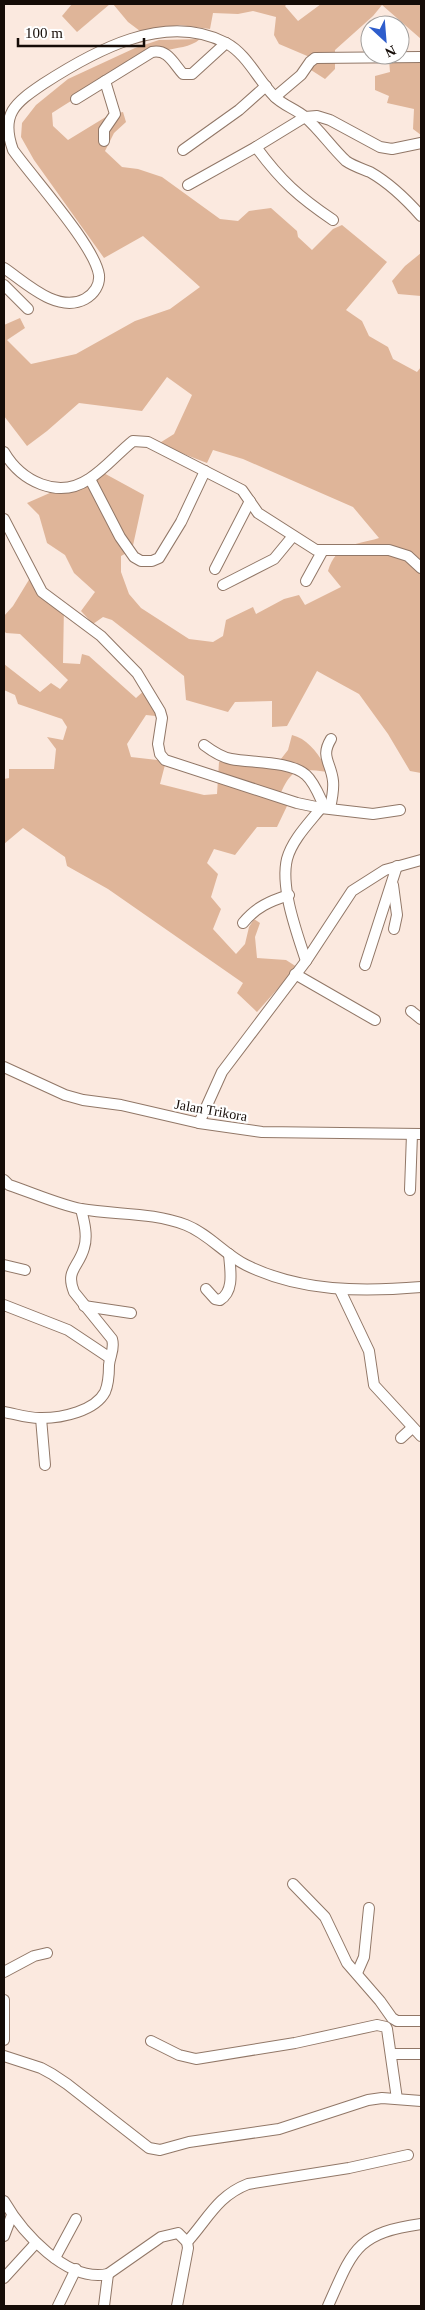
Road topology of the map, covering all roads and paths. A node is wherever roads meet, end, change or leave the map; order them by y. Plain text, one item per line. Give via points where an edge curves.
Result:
1 (226, 43) junction
2 (421, 57) edge
3 (105, 81) junction
4 (266, 86) junction
5 (275, 98) junction
6 (76, 99) dead end
7 (305, 116) junction
8 (104, 141) dead end
9 (421, 143) edge
10 (256, 147) junction
11 (182, 150) dead end
12 (188, 185) dead end
13 (421, 216) edge
14 (333, 220) dead end
15 (4, 268) edge
16 (4, 285) edge
17 (28, 309) dead end
18 (4, 452) edge
19 (205, 471) junction
20 (90, 479) junction
21 (250, 502) junction
22 (4, 519) edge
23 (293, 536) junction
24 (323, 550) junction
25 (421, 568) edge
26 (215, 569) dead end
27 (306, 581) dead end
28 (223, 585) dead end
29 (331, 739) dead end
30 (204, 745) dead end
31 (325, 808) junction
32 (400, 810) dead end
33 (421, 860) edge
34 (397, 866) junction
35 (392, 884) junction
36 (289, 895) junction
37 (244, 923) dead end
38 (394, 929) dead end
39 (306, 961) junction
40 (365, 965) dead end
41 (295, 974) junction
42 (411, 1011) dead end
43 (421, 1019) edge
44 (375, 1020) dead end
45 (4, 1067) edge
46 (199, 1123) junction
47 (417, 1134) edge
48 (4, 1180) edge
49 (410, 1190) dead end
50 (81, 1209) junction
51 (229, 1254) junction
52 (4, 1264) edge
53 (24, 1270) dead end
54 (421, 1288) edge
55 (206, 1289) dead end
56 (340, 1290) junction
57 (4, 1306) edge
58 (84, 1306) junction
59 (131, 1313) dead end
60 (110, 1358) junction
61 (4, 1412) edge
62 (41, 1418) junction
63 (412, 1428) junction
64 (421, 1436) edge
65 (401, 1438) dead end
66 (45, 1465) dead end
67 (293, 1884) dead end
68 (369, 1908) dead end
69 (48, 1954) dead end
70 (4, 1972) edge
71 (357, 1974) junction
72 (4, 2000) edge
73 (397, 2021) junction
74 (421, 2021) edge
75 (386, 2027) junction
76 (4, 2041) edge
77 (151, 2041) dead end
78 (391, 2054) junction
79 (421, 2054) edge
80 (4, 2056) edge
81 (397, 2099) junction
82 (421, 2101) edge
83 (408, 2155) dead end
84 (4, 2201) edge
85 (12, 2214) junction
86 (76, 2219) dead end
87 (421, 2224) edge
88 (4, 2236) edge
89 (187, 2242) junction
90 (36, 2243) junction
91 (55, 2258) junction
92 (76, 2269) junction
93 (108, 2274) junction
94 (4, 2278) edge
95 (58, 2306) edge
96 (104, 2306) edge
97 (175, 2306) edge
98 (328, 2306) edge

1 - 3 street via 192,74 182,74 166,52 160,50
1 - 4 street
1 - 15 street via 169,30 135,38 80,63 43,85 9,112 6,134 12,150 77,234 92,258 99,282 85,299 74,303 61,302
2 - 5 street via 315,58 302,75
3 - 6 street
3 - 8 street via 115,114 104,130
4 - 5 street
4 - 11 street via 239,110
5 - 7 street
7 - 9 street via 330,120 380,147 392,149
7 - 10 street
7 - 13 street via 347,162 391,185
10 - 12 street
10 - 14 street via 284,182
16 - 17 street
18 - 20 street via 19,472 39,484 66,488
19 - 20 street via 140,440 124,448
19 - 20 street via 181,522 159,558 152,561 134,557
19 - 21 street via 242,490
21 - 23 street via 258,513
21 - 26 street
22 - 31 street via 42,592 101,636 137,673 160,711 158,744 165,760
23 - 24 street via 316,550
23 - 28 street via 274,559
24 - 25 street via 389,550 408,556
24 - 27 street
29 - 31 street via 325,756 332,779
30 - 31 street via 230,759 279,765 305,774
31 - 32 street via 372,814
31 - 36 street via 290,850 287,860
33 - 34 street
34 - 35 street
34 - 39 street via 352,891
35 - 38 street via 397,915
35 - 40 street
36 - 37 street via 262,905
36 - 39 street
39 - 41 street
41 - 44 street
41 - 46 street via 222,1072
42 - 43 street
45 - 46 street, Jalan Trikora via 83,1100
46 - 47 street, Jalan Trikora via 262,1132
47 - 49 street
48 - 50 street via 9,1185
50 - 51 street via 152,1217 187,1226
50 - 58 street via 85,1227 84,1248 70,1282
51 - 55 street via 227,1294 220,1300 215,1299
51 - 56 street via 263,1273
52 - 53 street
54 - 56 street
56 - 63 street via 369,1351 374,1385
57 - 60 street via 68,1330
58 - 59 street
58 - 60 street via 112,1339 114,1350
60 - 62 street via 105,1391 98,1401 84,1409
61 - 62 street
62 - 66 street
63 - 64 street
63 - 65 street
67 - 71 street via 325,1917 344,1958
68 - 71 street via 364,1957
69 - 70 street via 34,1956
71 - 73 street
72 - 76 street
73 - 74 street
73 - 75 street
75 - 77 street via 377,2025 295,2043 196,2059 179,2055
75 - 78 street
76 - 80 street
78 - 79 street
78 - 81 street
80 - 81 street via 52,2074 149,2148 160,2150 189,2142 279,2129 368,2100
81 - 82 street
83 - 89 street via 248,2184 221,2200
84 - 85 street
85 - 88 street
85 - 90 street
86 - 91 street
87 - 98 street via 377,2234 365,2241 349,2261
89 - 93 street via 178,2233 161,2237
89 - 97 street
90 - 91 street
90 - 94 street
91 - 92 street
92 - 93 street via 100,2276
92 - 95 street
93 - 96 street

